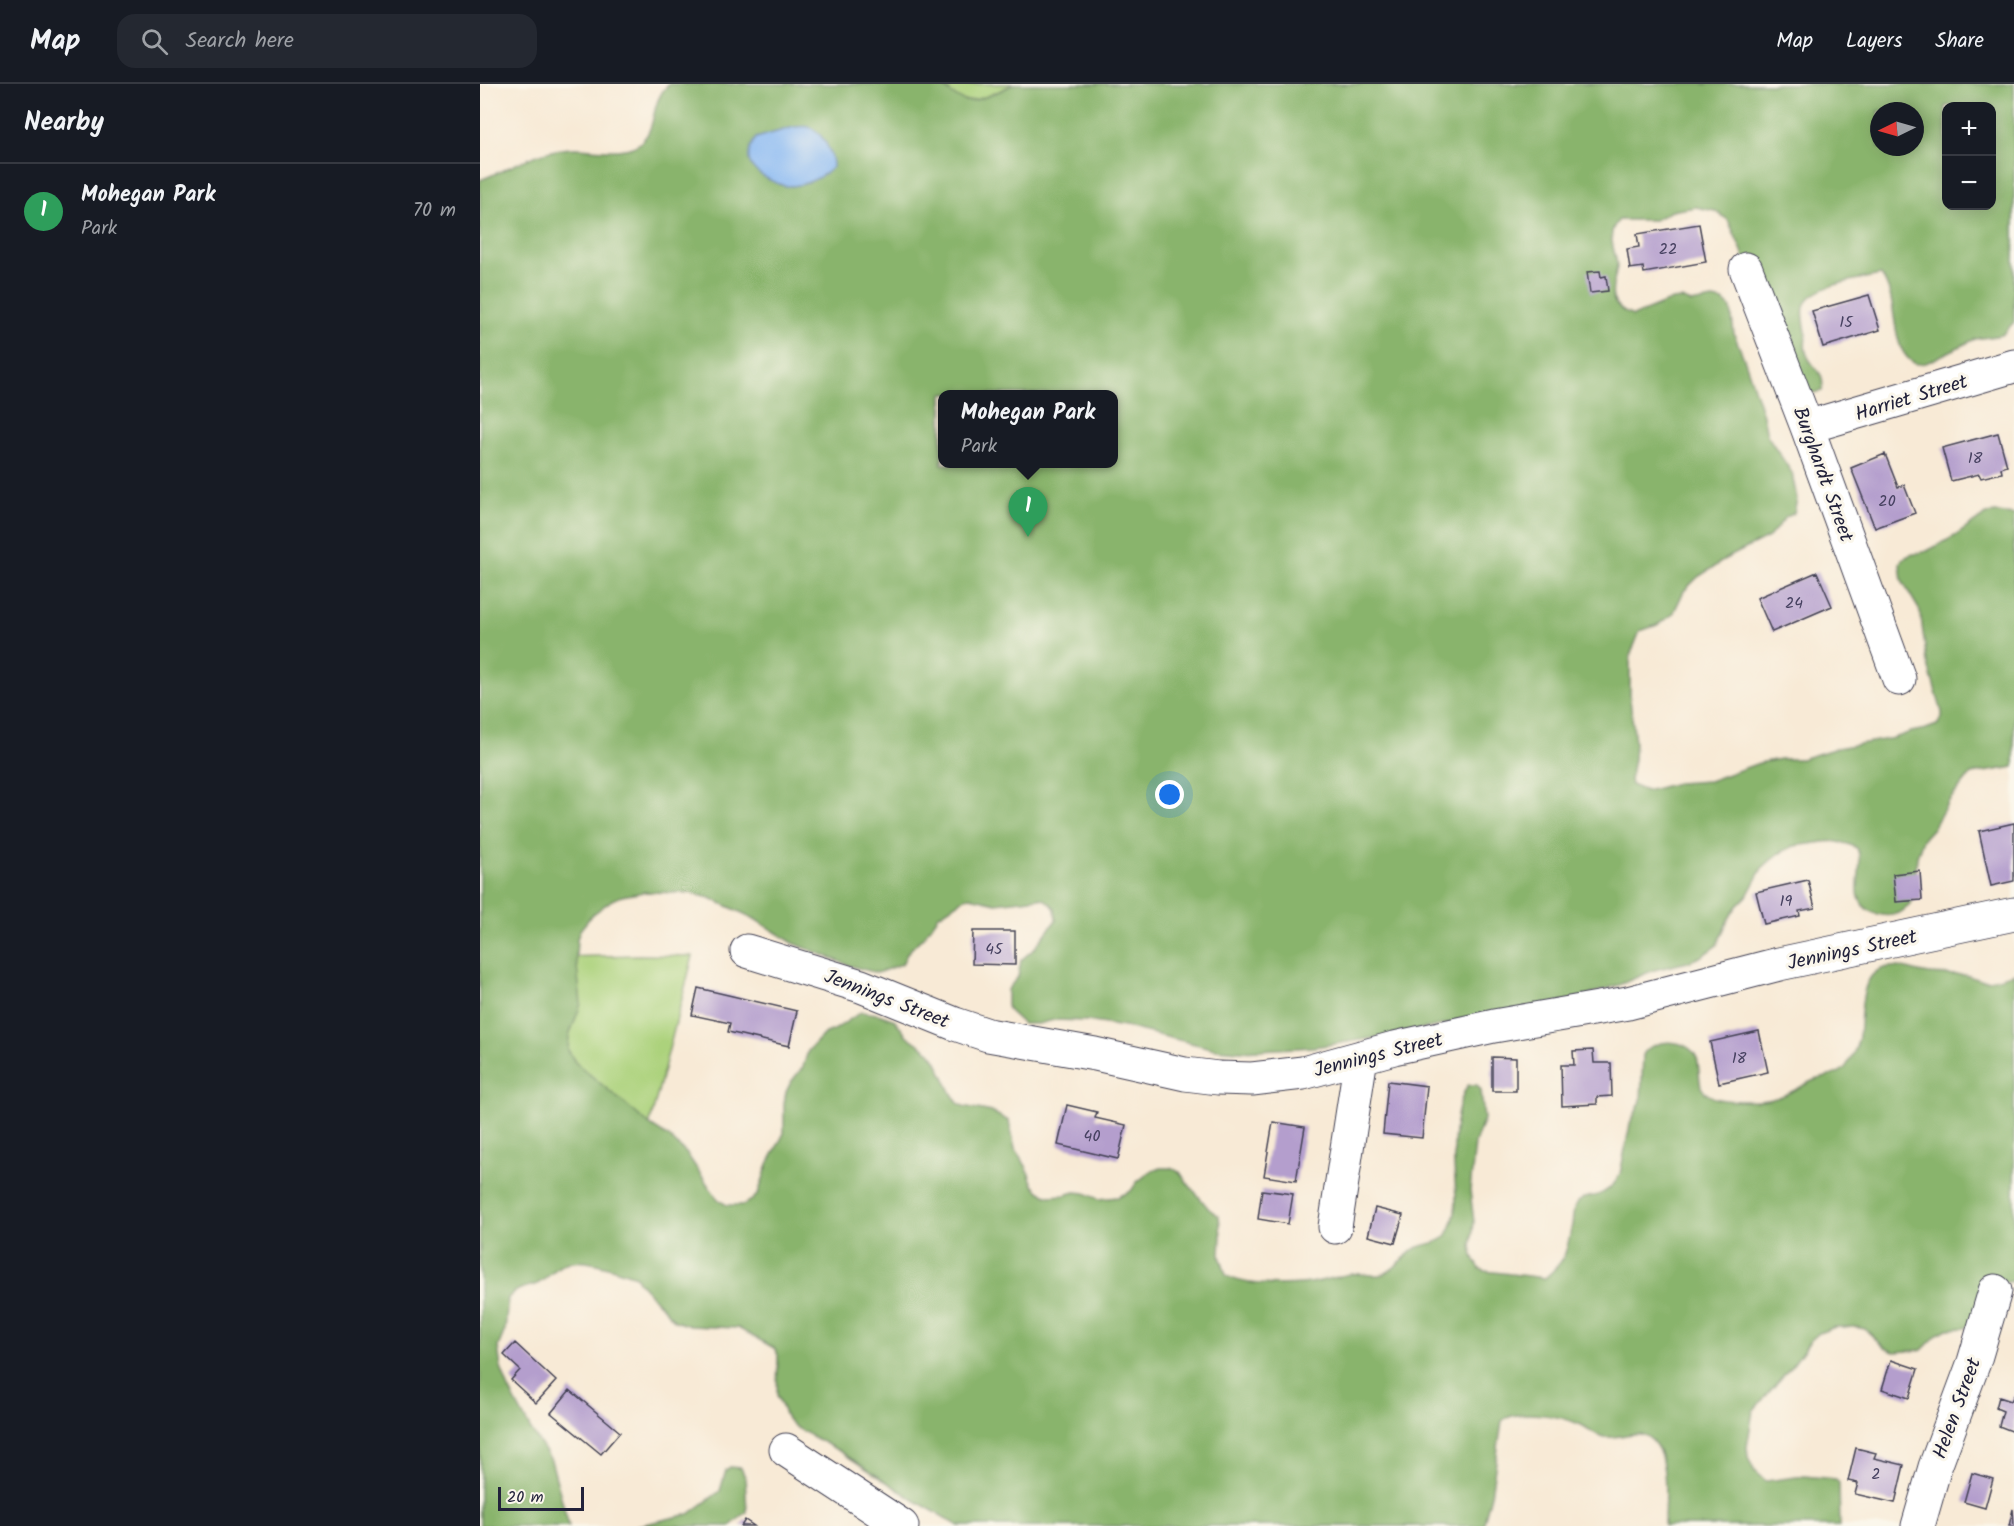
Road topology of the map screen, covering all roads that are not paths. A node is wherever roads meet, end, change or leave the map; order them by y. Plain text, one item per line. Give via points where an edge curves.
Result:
1 (1746, 269) dead end
2 (2014, 366) edge
3 (1807, 428) junction
4 (1899, 679) dead end
5 (2014, 914) edge
6 (747, 951) dead end
7 (1361, 1057) junction
8 (1335, 1227) dead end
9 (1995, 1291) dead end
10 (786, 1450) dead end
11 (902, 1526) edge
12 (1918, 1526) edge

1 - 3 street, Burghardt Street
2 - 3 street, Harriet Street
3 - 4 street, Burghardt Street
5 - 7 street, Jennings Street via 1779,964 1628,1003 1494,1026
6 - 7 street, Jennings Street via 861,986 988,1035 1185,1074 1268,1078
7 - 8 street
9 - 12 street, Helen Street
10 - 11 street

